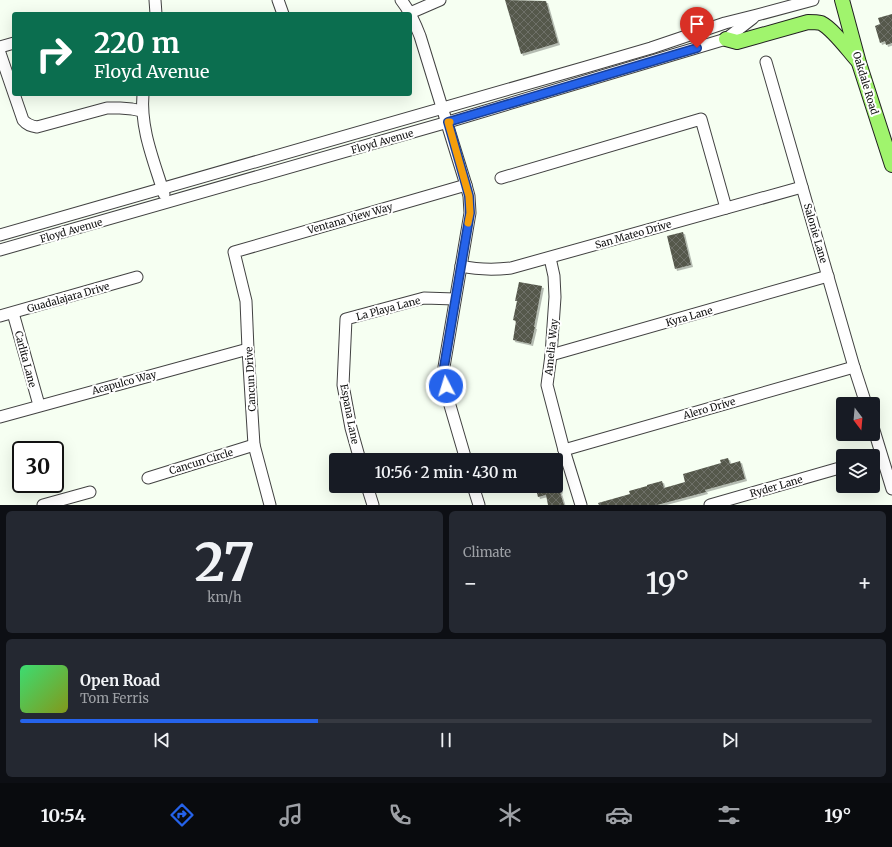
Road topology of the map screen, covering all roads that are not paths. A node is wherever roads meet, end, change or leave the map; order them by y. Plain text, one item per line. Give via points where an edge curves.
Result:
1 (278, 0) edge
2 (401, 0) edge
3 (440, 0) edge
4 (813, 0) edge
5 (842, 0) edge
6 (282, 12) edge
7 (409, 12) edge
8 (412, 12) edge
9 (757, 15) junction
10 (412, 17) edge
11 (726, 39) junction
12 (12, 44) edge
13 (0, 47) edge
14 (0, 53) edge
15 (766, 62) dead end
16 (859, 63) junction
17 (12, 86) edge
18 (15, 96) edge
19 (143, 96) edge
20 (443, 108) junction
21 (142, 111) junction
22 (448, 122) junction
23 (892, 165) edge
24 (501, 178) dead end
25 (466, 185) junction
26 (802, 187) junction
27 (162, 188) junction
28 (166, 202) junction
29 (726, 208) junction
30 (0, 235) edge
31 (0, 250) edge
32 (234, 252) joint
33 (550, 258) junction
34 (461, 266) junction
35 (828, 276) junction
36 (137, 277) dead end
37 (454, 299) junction
38 (14, 312) junction
39 (0, 316) edge
40 (346, 319) joint
41 (248, 349) junction
42 (551, 355) junction
43 (854, 366) junction
44 (864, 397) edge
45 (39, 405) junction
46 (0, 417) edge
47 (254, 445) junction
48 (564, 450) junction
49 (358, 453) edge
50 (464, 453) edge
51 (880, 462) edge
52 (836, 469) edge
53 (148, 478) dead end
54 (892, 489) edge
55 (90, 492) dead end
56 (369, 493) edge
57 (475, 493) edge
58 (42, 505) edge
59 (270, 505) edge
60 (372, 505) edge
61 (479, 505) edge
62 (581, 505) edge
63 (710, 505) edge

1 - 6 street
2 - 7 street
3 - 8 street
4 - 9 street, Floyd Avenue
5 - 16 main road, Oakdale Road
9 - 11 street, Floyd Avenue
9 - 20 street, Floyd Avenue
10 - 20 street
11 - 16 main road via 737,42 808,22 818,22 832,31
11 - 22 street, Floyd Avenue
12 - 13 street
14 - 17 street
15 - 26 street, Salonie Lane
16 - 23 main road, Oakdale Road
18 - 21 street via 24,120 29,126 37,127 106,108
19 - 21 street
20 - 22 street
20 - 27 street, Floyd Avenue
21 - 27 street via 147,141
22 - 25 street
22 - 28 street, Floyd Avenue
24 - 29 street via 701,119
25 - 32 street, Ventana View Way
25 - 34 street via 470,213
26 - 29 street, San Mateo Drive
26 - 35 street, Salonie Lane
27 - 28 street
27 - 30 street, Floyd Avenue
28 - 31 street, Floyd Avenue
29 - 33 street, San Mateo Drive
32 - 41 street, Cancun Drive via 246,300
33 - 34 street, San Mateo Drive via 493,270
33 - 42 street, Amelia Way via 555,297
34 - 37 street
35 - 42 street, Kyra Lane
35 - 43 street, Salonie Lane
36 - 38 street, Guadalajara Drive
37 - 40 street, La Playa Lane via 424,298
37 - 50 street via 444,367 449,402
38 - 39 street, Guadalajara Drive
38 - 45 street, Carlita Lane
40 - 49 street, Espana Lane via 343,385
41 - 45 street, Acapulco Way
41 - 47 street, Cancun Drive
42 - 48 street, Amelia Way via 547,385
43 - 44 street, Salonie Lane
43 - 48 street, Alero Drive
45 - 46 street, Acapulco Way
47 - 53 street, Cancun Circle
47 - 59 street, Cancun Drive
48 - 62 street, Amelia Way
51 - 54 street
52 - 63 street, Ryder Lane
55 - 58 street
56 - 60 street
57 - 61 street

